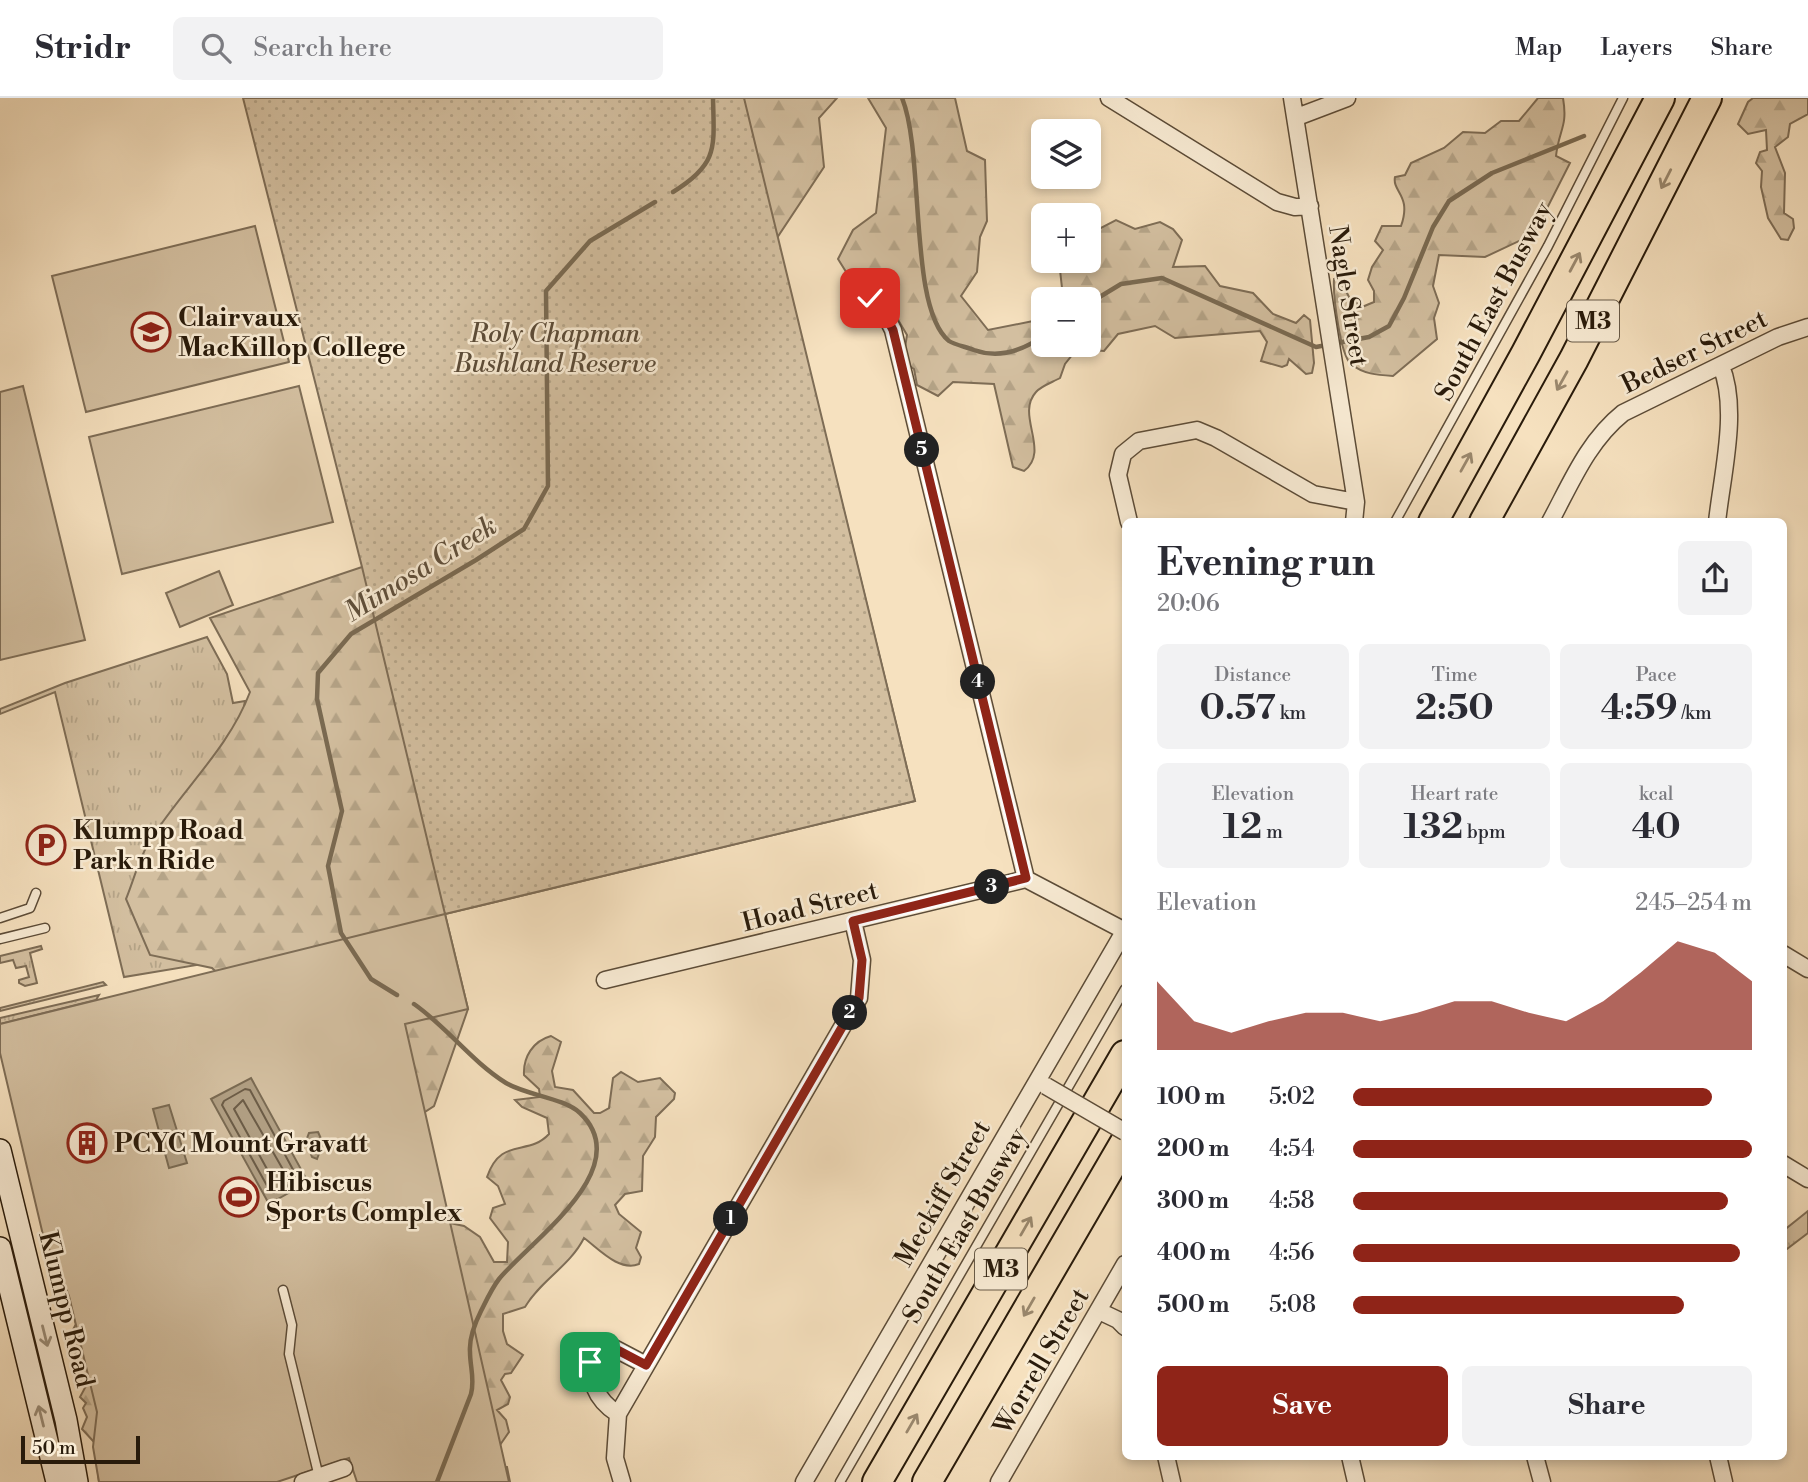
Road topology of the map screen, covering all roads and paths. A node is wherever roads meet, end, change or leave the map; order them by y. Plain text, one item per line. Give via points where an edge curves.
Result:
1 (1109, 98) edge
2 (1292, 98) edge
3 (1347, 98) edge
4 (1623, 98) edge
5 (1660, 98) edge
6 (1707, 98) edge
7 (1297, 117) junction
8 (1310, 206) junction
9 (870, 298) dead end
10 (1808, 327) edge
11 (1721, 366) junction
12 (1356, 502) junction
13 (1128, 518) edge
14 (1354, 518) edge
15 (1397, 518) edge
16 (1435, 518) edge
17 (1486, 518) edge
18 (1552, 518) edge
19 (1717, 518) edge
20 (1026, 878) junction
21 (36, 893) dead end
22 (0, 918) edge
23 (853, 921) junction
24 (45, 928) dead end
25 (1122, 928) edge
26 (1122, 935) edge
27 (0, 939) edge
28 (1787, 956) edge
29 (1808, 969) edge
30 (605, 980) dead end
31 (1122, 994) edge
32 (1122, 1060) edge
33 (1041, 1083) junction
34 (1122, 1130) edge
35 (1122, 1147) edge
36 (0, 1150) edge
37 (1787, 1166) edge
38 (1808, 1179) edge
39 (0, 1248) edge
40 (1122, 1269) edge
41 (29, 1270) junction
42 (3, 1276) edge
43 (283, 1290) dead end
44 (1098, 1311) junction
45 (1122, 1324) edge
46 (646, 1365) junction
47 (618, 1413) junction
48 (1167, 1460) edge
49 (1351, 1460) edge
50 (1536, 1460) edge
51 (1719, 1460) edge
52 (344, 1468) dead end
53 (311, 1479) edge
54 (57, 1482) edge
55 (77, 1482) edge
56 (622, 1482) edge
57 (804, 1482) edge
58 (840, 1482) edge
59 (877, 1482) edge
60 (927, 1482) edge
61 (999, 1482) edge
62 (1172, 1482) edge
63 (1356, 1482) edge
64 (1542, 1482) edge
65 (1724, 1482) edge

1 - 8 street via 1268,197 1287,205
2 - 7 street, Nagle Street
3 - 7 street
4 - 15 lane, South East Busway via 1548,246
16 -> 5 highway, M3
6 -> 17 highway, M3 via 1574,359
7 - 8 street, Nagle Street
8 - 12 street, Nagle Street
9 - 20 street via 893,330
10 - 11 street, Bedser Street
11 - 18 street, Bedser Street via 1622,412 1605,427
11 - 19 street via 1730,405
12 - 13 street via 1313,494 1197,430 1139,441 1123,454 1118,475
12 - 14 street
20 - 23 street, Hoad Street
20 - 25 street
21 - 22 lane via 30,908
23 - 30 street, Hoad Street
23 - 46 street via 862,960 859,998
24 - 27 lane
26 - 33 street, Meckiff Street
28 - 29 street
31 - 58 lane, South East Busway
59 -> 32 highway, M3
33 - 34 street, bridge
33 - 57 street, Meckiff Street
35 -> 60 highway, M3
36 - 41 main road, Klumpp Road
37 - 38 street
39 - 42 main road, Klumpp Road
40 - 44 street, Worrell Street
41 - 42 street
41 -> 55 main road, Klumpp Road
54 -> 42 main road, Klumpp Road
43 - 53 lane via 292,1325 289,1354
44 - 45 street
44 - 61 street, Worrell Street
46 - 47 street
46 - 47 street via 608,1345 595,1351 590,1362 596,1393 602,1404
47 - 56 street via 615,1458
48 - 62 street
49 - 63 street
50 - 64 street
51 - 65 street
52 - 53 street

